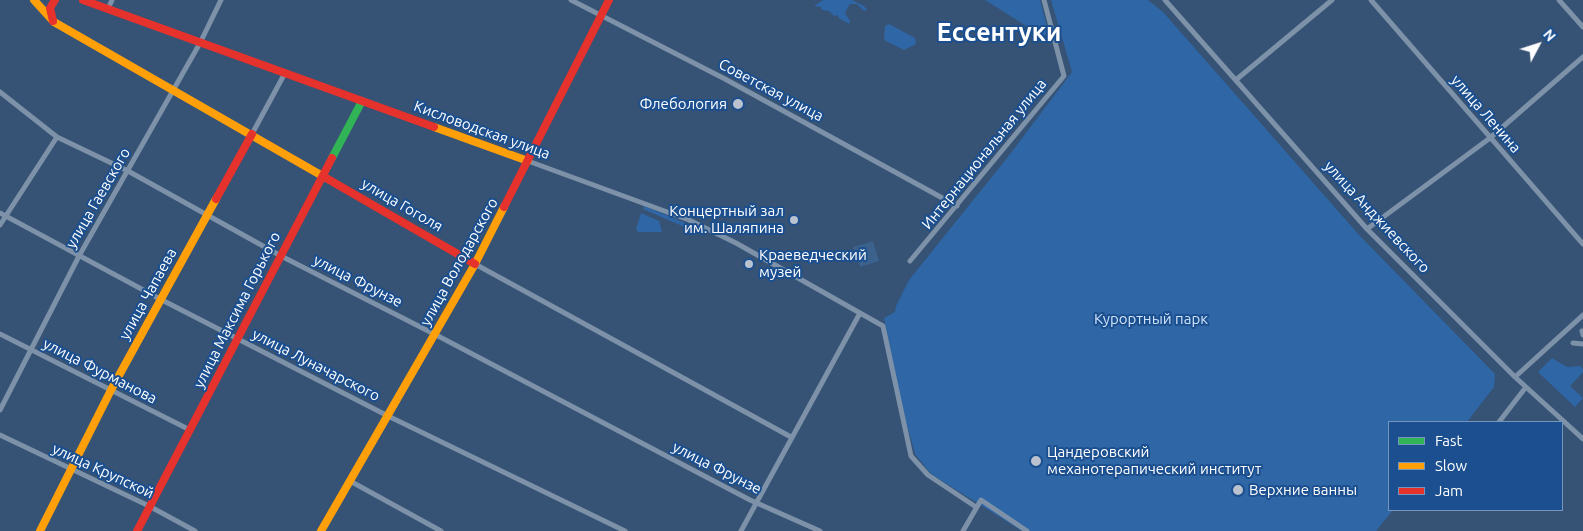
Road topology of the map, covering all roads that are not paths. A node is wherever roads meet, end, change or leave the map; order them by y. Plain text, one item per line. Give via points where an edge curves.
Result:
1 (34, 0) edge
2 (55, 0) edge
3 (83, 0) edge
4 (112, 0) edge
5 (221, 0) edge
6 (571, 0) edge
7 (609, 0) edge
8 (1044, 0) edge
9 (1165, 0) edge
10 (1332, 0) edge
11 (1371, 0) edge
12 (1559, 0) edge
13 (108, 9) junction
14 (602, 14) junction
15 (54, 22) junction
16 (1583, 27) edge
17 (200, 43) junction
18 (1583, 57) edge
19 (285, 73) junction
20 (1236, 79) junction
21 (173, 90) junction
22 (0, 92) edge
23 (362, 101) junction
24 (252, 134) junction
25 (57, 137) junction
26 (1490, 138) junction
27 (528, 161) junction
28 (128, 171) junction
29 (323, 176) junction
30 (957, 206) junction
31 (2, 215) edge
32 (208, 216) junction
33 (0, 225) edge
34 (1367, 229) junction
35 (1583, 244) edge
36 (79, 256) junction
37 (280, 256) junction
38 (910, 261) dead end
39 (475, 264) junction
40 (160, 299) junction
41 (860, 313) junction
42 (1583, 315) edge
43 (0, 334) edge
44 (435, 334) junction
45 (239, 339) junction
46 (1573, 343) dead end
47 (1583, 344) edge
48 (31, 350) junction
49 (1515, 377) junction
50 (1526, 387) junction
51 (111, 390) junction
52 (0, 410) edge
53 (388, 416) junction
54 (1500, 421) edge
55 (190, 430) junction
56 (0, 435) edge
57 (791, 438) junction
58 (1583, 439) edge
59 (70, 470) junction
60 (350, 482) junction
61 (757, 503) junction
62 (149, 506) junction
63 (976, 507) junction
64 (40, 531) edge
65 (137, 531) edge
66 (196, 531) edge
67 (321, 531) edge
68 (441, 531) edge
69 (625, 531) edge
70 (741, 531) edge
71 (820, 531) edge
72 (963, 531) edge
73 (1027, 531) edge

1 - 15 street, улица Гоголя
2 - 15 street via 50,8
3 - 13 street, Кисловодская улица
4 - 13 street
5 - 17 street, улица Гаевского
6 - 14 street, Советская улица
7 - 14 street, улица Володарского
8 - 30 street, Интернациональная улица via 1064,76
9 - 20 street, улица Анджиевского
10 - 20 street
11 - 26 street, улица Ленина
12 - 16 street
13 - 17 street, Кисловодская улица
14 - 27 street, улица Володарского
14 - 30 street, Советская улица
15 - 21 street, улица Гоголя
17 - 19 street, Кисловодская улица
17 - 21 street, улица Гаевского
18 - 26 street
19 - 23 street, Кисловодская улица
19 - 24 street, улица Чапаева
20 - 34 street, улица Анджиевского
21 - 24 street, улица Гоголя
21 - 28 street, улица Гаевского
22 - 25 street, улица Фрунзе
23 - 27 street, Кисловодская улица
23 - 29 street, улица Максима Горького
24 - 29 street, улица Гоголя
24 - 32 street, улица Чапаева
25 - 28 street, улица Фрунзе
25 - 31 street
26 - 34 street
26 - 35 street, улица Ленина
27 - 39 street, улица Володарского
27 - 41 street, Кисловодская улица via 689,220
28 - 32 street, улица Фрунзе
28 - 36 street, улица Гаевского
29 - 37 street, улица Максима Горького
29 - 39 street, улица Гоголя
30 - 38 street, Интернациональная улица
31 - 33 street
31 - 36 street, улица Луначарского
32 - 37 street, улица Фрунзе
32 - 40 street, улица Чапаева
34 - 49 street, улица Анджиевского
36 - 40 street, улица Луначарского
36 - 48 street, улица Гаевского
37 - 44 street, улица Фрунзе
37 - 45 street, улица Максима Горького
39 - 44 street, улица Володарского
39 - 57 street, улица Гоголя
40 - 45 street, улица Луначарского
40 - 51 street, улица Чапаева
41 - 57 street
41 - 63 street, Кисловодская улица via 883,326 911,456 928,476
42 - 49 street
43 - 48 street, улица Фурманова
44 - 53 street, улица Володарского
44 - 61 street, улица Фрунзе
45 - 53 street, улица Луначарского
45 - 55 street, улица Максима Горького
46 - 47 street
48 - 51 street, улица Фурманова
48 - 52 street, улица Гаевского
49 - 50 street, улица Анджиевского
50 - 54 street
50 - 58 street, улица Анджиевского
51 - 55 street, улица Фурманова
51 - 59 street, улица Чапаева
53 - 60 street, улица Володарского
53 - 69 street, улица Луначарского
55 - 62 street, улица Максима Горького
56 - 59 street, улица Крупской
57 - 61 street
59 - 62 street, улица Крупской
59 - 64 street, улица Чапаева
60 - 67 street, улица Володарского
60 - 68 street
61 - 70 street
61 - 71 street, улица Фрунзе
62 - 65 street, улица Максима Горького
62 - 66 street, улица Крупской
63 - 72 street
63 - 73 street via 981,500

